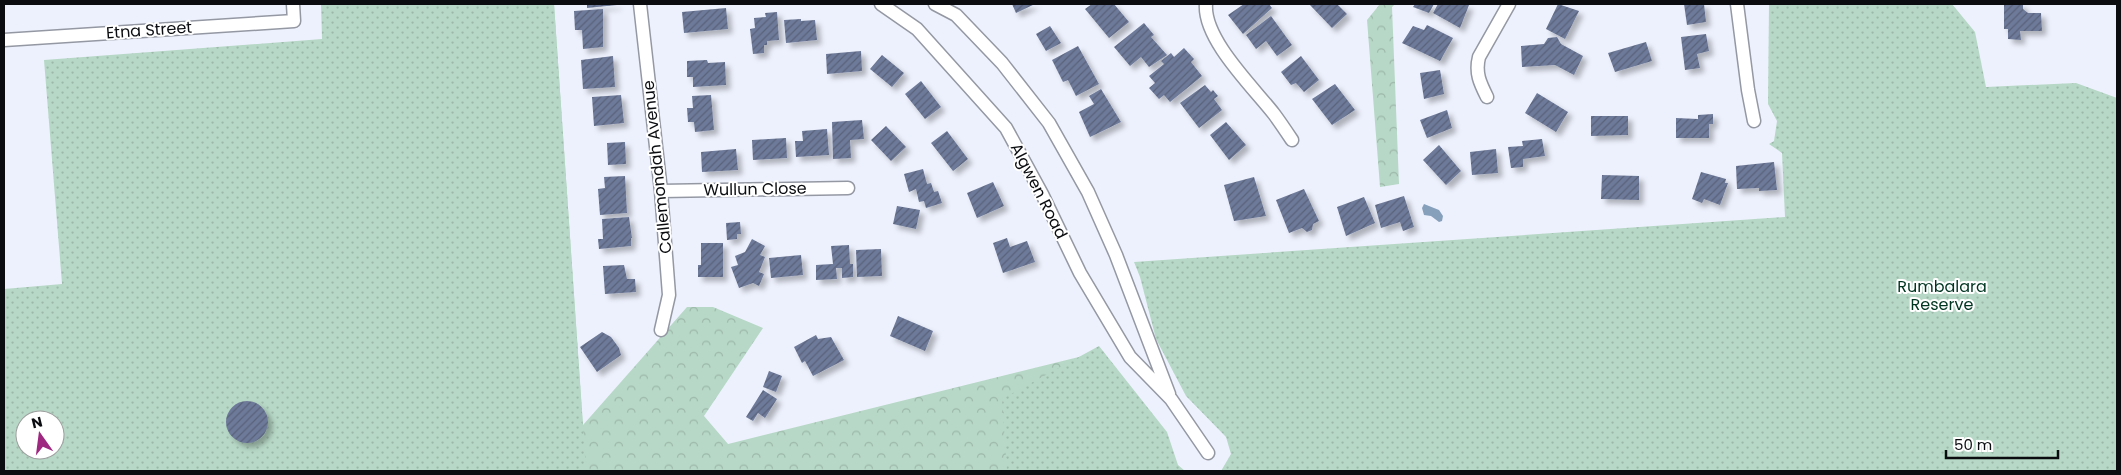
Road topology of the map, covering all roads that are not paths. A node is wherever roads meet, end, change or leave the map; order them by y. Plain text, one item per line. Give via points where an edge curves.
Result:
1 (293, 4) edge
2 (640, 4) edge
3 (882, 4) edge
4 (935, 4) edge
5 (1206, 4) edge
6 (1509, 4) edge
7 (1737, 4) edge
8 (4, 40) edge
9 (1487, 98) dead end
10 (1754, 121) dead end
11 (1292, 140) dead end
12 (848, 188) dead end
13 (661, 190) junction
14 (661, 330) dead end
15 (1171, 399) junction
16 (1208, 453) dead end

1 - 8 street, Etna Street via 294,21
2 - 13 street, Callemondah Avenue
3 - 15 street, Algwen Road via 917,29 1006,128 1080,273 1130,357
4 - 15 street, Algwen Road via 956,15 982,42 1049,123 1088,192 1116,255
5 - 11 street via 1207,22 1213,34
6 - 9 street via 1479,57 1477,75
7 - 10 street
12 - 13 street, Wullun Close
13 - 14 street, Callemondah Avenue via 669,295
15 - 16 street, Algwen Road

